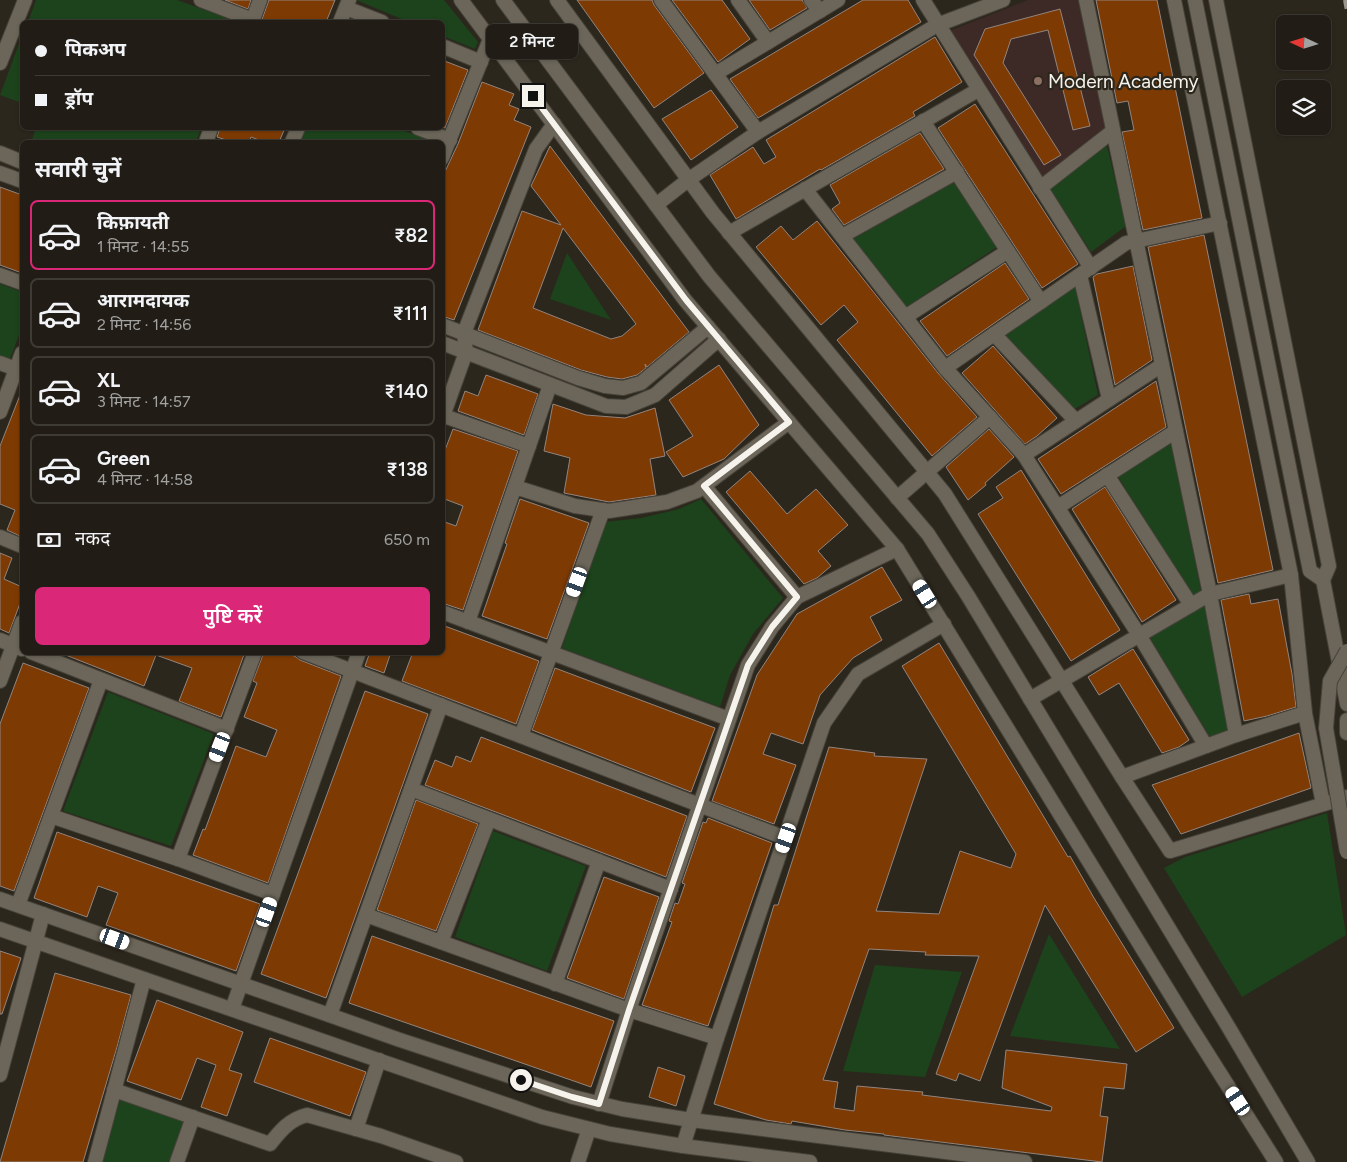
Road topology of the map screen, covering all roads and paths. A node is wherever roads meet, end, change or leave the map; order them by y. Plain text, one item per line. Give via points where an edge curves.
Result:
1 (25, 0) edge
2 (201, 0) edge
3 (260, 0) edge
4 (461, 0) edge
5 (503, 0) edge
6 (557, 0) edge
7 (661, 0) edge
8 (738, 0) edge
9 (838, 0) edge
10 (923, 0) edge
11 (1003, 0) edge
12 (1086, 0) edge
13 (1174, 0) edge
14 (1195, 0) edge
15 (1216, 0) edge
16 (348, 4) edge
17 (815, 6) edge
18 (250, 20) edge
19 (252, 20) edge
20 (341, 20) edge
21 (378, 20) edge
22 (937, 25) junction
23 (490, 39) junction
24 (768, 42) junction
25 (445, 47) edge
26 (481, 62) junction
27 (0, 63) edge
28 (715, 74) junction
29 (978, 90) junction
30 (924, 121) junction
31 (554, 124) junction
32 (423, 130) edge
33 (1113, 131) junction
34 (758, 132) junction
35 (450, 140) junction
36 (445, 151) edge
37 (0, 154) edge
38 (20, 161) edge
39 (957, 172) junction
40 (0, 173) edge
41 (20, 180) edge
42 (688, 180) junction
43 (1040, 188) junction
44 (805, 189) junction
45 (656, 205) junction
46 (1220, 223) junction
47 (729, 233) junction
48 (842, 236) junction
49 (1136, 241) junction
50 (1008, 251) junction
51 (1086, 271) junction
52 (0, 275) edge
53 (20, 282) edge
54 (1041, 302) junction
55 (906, 317) junction
56 (445, 325) edge
57 (708, 327) junction
58 (464, 333) junction
59 (994, 334) junction
60 (719, 340) junction
61 (445, 344) edge
62 (466, 352) junction
63 (20, 358) edge
64 (0, 363) edge
65 (1162, 365) junction
66 (945, 368) junction
67 (16, 369) junction
68 (550, 385) junction
69 (1110, 399) junction
70 (0, 412) edge
71 (445, 412) edge
72 (990, 417) junction
73 (445, 419) edge
74 (1076, 421) junction
75 (789, 422) junction
76 (1176, 431) junction
77 (529, 446) junction
78 (1024, 454) junction
79 (927, 472) junction
80 (1107, 475) junction
81 (704, 486) junction
82 (515, 487) junction
83 (897, 498) junction
84 (1058, 507) junction
85 (603, 510) junction
86 (0, 537) edge
87 (20, 545) edge
88 (897, 548) junction
89 (1291, 574) junction
90 (1324, 580) junction
91 (1210, 594) junction
92 (797, 597) junction
93 (1191, 605) junction
94 (445, 613) edge
95 (468, 622) junction
96 (944, 624) junction
97 (20, 634) edge
98 (1139, 635) junction
99 (0, 640) edge
100 (18, 647) edge
101 (1347, 651) edge
102 (551, 653) junction
103 (38, 655) edge
104 (254, 655) edge
105 (310, 655) edge
106 (358, 655) edge
107 (353, 672) junction
108 (101, 680) junction
109 (1062, 680) junction
110 (0, 681) edge
111 (1030, 699) junction
112 (1347, 704) edge
113 (441, 705) junction
114 (1305, 712) junction
115 (729, 719) junction
116 (1347, 720) edge
117 (226, 729) junction
118 (1347, 733) edge
119 (1236, 734) junction
120 (521, 736) junction
121 (1206, 746) junction
122 (1122, 777) junction
123 (411, 789) junction
124 (1347, 797) edge
125 (1323, 804) junction
126 (699, 805) junction
127 (51, 816) junction
128 (489, 819) junction
129 (786, 838) junction
130 (1347, 852) edge
131 (178, 859) junction
132 (599, 861) junction
133 (671, 889) junction
134 (273, 894) junction
135 (0, 899) edge
136 (18, 905) junction
137 (43, 914) junction
138 (366, 915) junction
139 (0, 929) edge
140 (36, 941) junction
141 (441, 942) junction
142 (144, 978) junction
143 (241, 984) junction
144 (555, 984) junction
145 (232, 1009) junction
146 (629, 1010) junction
147 (330, 1015) junction
148 (717, 1038) junction
149 (2, 1056) edge
150 (379, 1060) junction
151 (0, 1075) edge
152 (114, 1090) junction
153 (599, 1104) junction
154 (194, 1117) junction
155 (692, 1120) junction
156 (356, 1129) junction
157 (589, 1129) junction
158 (683, 1146) junction
159 (730, 1152) junction
160 (95, 1162) edge
161 (177, 1162) edge
162 (456, 1162) edge
163 (578, 1162) edge
164 (715, 1162) edge
165 (802, 1162) edge
166 (1025, 1162) edge
167 (1276, 1162) edge
168 (1308, 1162) edge

1 - 27 street
2 - 18 street
3 - 19 street
4 - 23 street
5 - 45 street
6 - 42 street
7 - 28 street
8 - 24 street
9 - 17 street
10 - 22 street
11 - 22 street
12 - 33 street
13 - 46 street
14 - 90 street via 1310,571
15 - 90 street via 1329,566
16 - 20 street
16 - 21 street
17 - 24 street
22 - 29 street
22 - 34 street
23 - 26 street
23 - 31 street
24 - 28 street
25 - 26 street
26 - 35 street
28 - 34 street
29 - 30 street
29 - 43 street
30 - 39 street
30 - 44 street
31 - 57 street
31 - 58 street via 536,150
32 - 35 street
33 - 43 street
33 - 49 street
34 - 42 street
35 - 36 street
37 - 38 street
39 - 48 street
39 - 50 street
40 - 41 street
42 - 45 street
42 - 47 street
43 - 51 street
44 - 47 street
44 - 48 street
45 - 83 street via 709,276
46 - 49 street
46 - 89 street
47 - 79 street
48 - 55 street
49 - 51 street via 1126,243
49 - 65 street
50 - 54 street
50 - 55 street
51 - 54 street
51 - 69 street
52 - 53 street
54 - 59 street
55 - 66 street
56 - 58 street
57 - 58 street via 640,383 623,388 578,378
57 - 60 street
58 - 62 street
59 - 66 street
59 - 74 street
60 - 68 street via 655,395 626,407 606,406
60 - 75 street
61 - 62 street
62 - 68 street
62 - 71 street
63 - 67 street
64 - 67 street
65 - 69 street
65 - 76 street
66 - 72 street
67 - 70 street
68 - 77 street
69 - 74 street
72 - 78 street
72 - 79 street
73 - 77 street
74 - 78 street
75 - 81 street
75 - 88 street
76 - 80 street
76 - 91 street
77 - 82 street
78 - 84 street
79 - 83 street
79 - 109 street via 945,494
80 - 84 street
80 - 93 street
81 - 85 street via 668,502
81 - 92 street
82 - 85 street via 575,506
82 - 95 street
83 - 111 street via 928,534
84 - 98 street
85 - 102 street
86 - 87 street
88 - 92 street
88 - 96 street
89 - 91 street
89 - 114 street
90 - 112 street
91 - 93 street
91 - 119 street
92 - 115 street via 772,627 748,665
93 - 98 street
94 - 95 street
95 - 102 street
96 - 129 street via 858,674 841,695 824,723
96 - 167 street
97 - 100 street
98 - 109 street
98 - 121 street
99 - 100 street
100 - 110 street
101 - 130 street, bridge via 1330,682 1326,728
102 - 115 street
102 - 120 street
103 - 108 street
104 - 117 street
105 - 107 street
106 - 107 street
107 - 113 street
107 - 134 street
108 - 117 street
108 - 127 street
109 - 111 street
109 - 122 street
111 - 168 street
113 - 120 street
113 - 123 street
114 - 119 street
114 - 125 street
115 - 126 street
116 - 118 street
117 - 131 street
119 - 121 street
120 - 126 street
121 - 122 street
122 - 125 street via 1170,851
123 - 128 street
123 - 138 street
124 - 125 street
126 - 129 street
126 - 133 street
127 - 131 street
127 - 136 street
128 - 132 street
128 - 141 street
129 - 148 street
131 - 134 street
132 - 133 street
132 - 144 street
133 - 146 street
134 - 143 street
135 - 136 street
136 - 137 street
137 - 140 street
137 - 143 street
138 - 141 street
138 - 147 street
139 - 140 street
140 - 142 street
140 - 149 street
141 - 144 street
142 - 145 street
142 - 152 street
143 - 145 street
143 - 147 street
144 - 146 street
145 - 150 street
146 - 148 street
146 - 153 street
147 - 153 street
148 - 155 street
149 - 151 street
150 - 156 street
150 - 157 street via 542,1117
152 - 154 street
152 - 160 street
153 - 155 street
154 - 156 street via 270,1144 282,1129 307,1115
154 - 161 street
155 - 158 street
155 - 166 street
156 - 162 street
157 - 158 street
157 - 163 street
158 - 159 street
159 - 164 street
159 - 165 street

